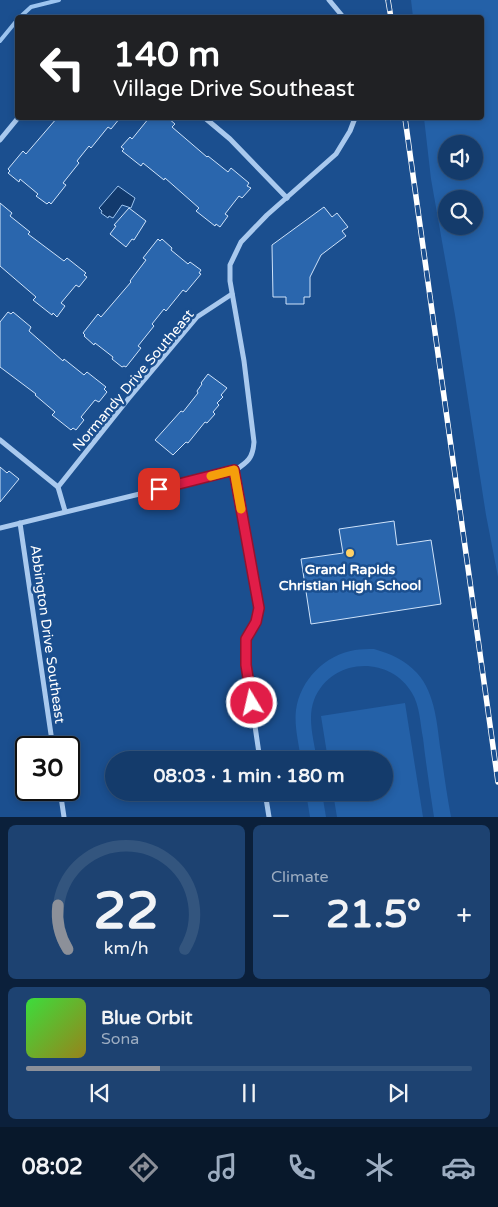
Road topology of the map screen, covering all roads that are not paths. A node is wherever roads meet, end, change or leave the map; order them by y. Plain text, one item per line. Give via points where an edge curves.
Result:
1 (329, 0) edge
2 (342, 15) edge
3 (16, 120) edge
4 (207, 120) edge
5 (354, 120) edge
6 (0, 140) edge
7 (287, 198) junction
8 (232, 294) junction
9 (0, 440) edge
10 (234, 470) junction
11 (58, 487) junction
12 (65, 511) junction
13 (20, 523) junction
14 (0, 528) edge
15 (51, 736) edge
16 (259, 751) edge
17 (62, 801) edge
18 (266, 801) edge
19 (64, 817) edge
20 (269, 817) edge

1 - 2 street
3 - 6 street
4 - 7 street
5 - 7 street via 336,154
7 - 8 street via 241,242 230,265
8 - 10 street via 254,442 254,453
8 - 11 street, Normandy Drive Southeast via 197,317
9 - 11 street
10 - 12 street
10 - 16 street via 259,608 256,622 246,639 246,665
11 - 12 street
12 - 13 street
13 - 14 street
13 - 15 street, Abbington Drive Southeast
17 - 19 street
18 - 20 street

